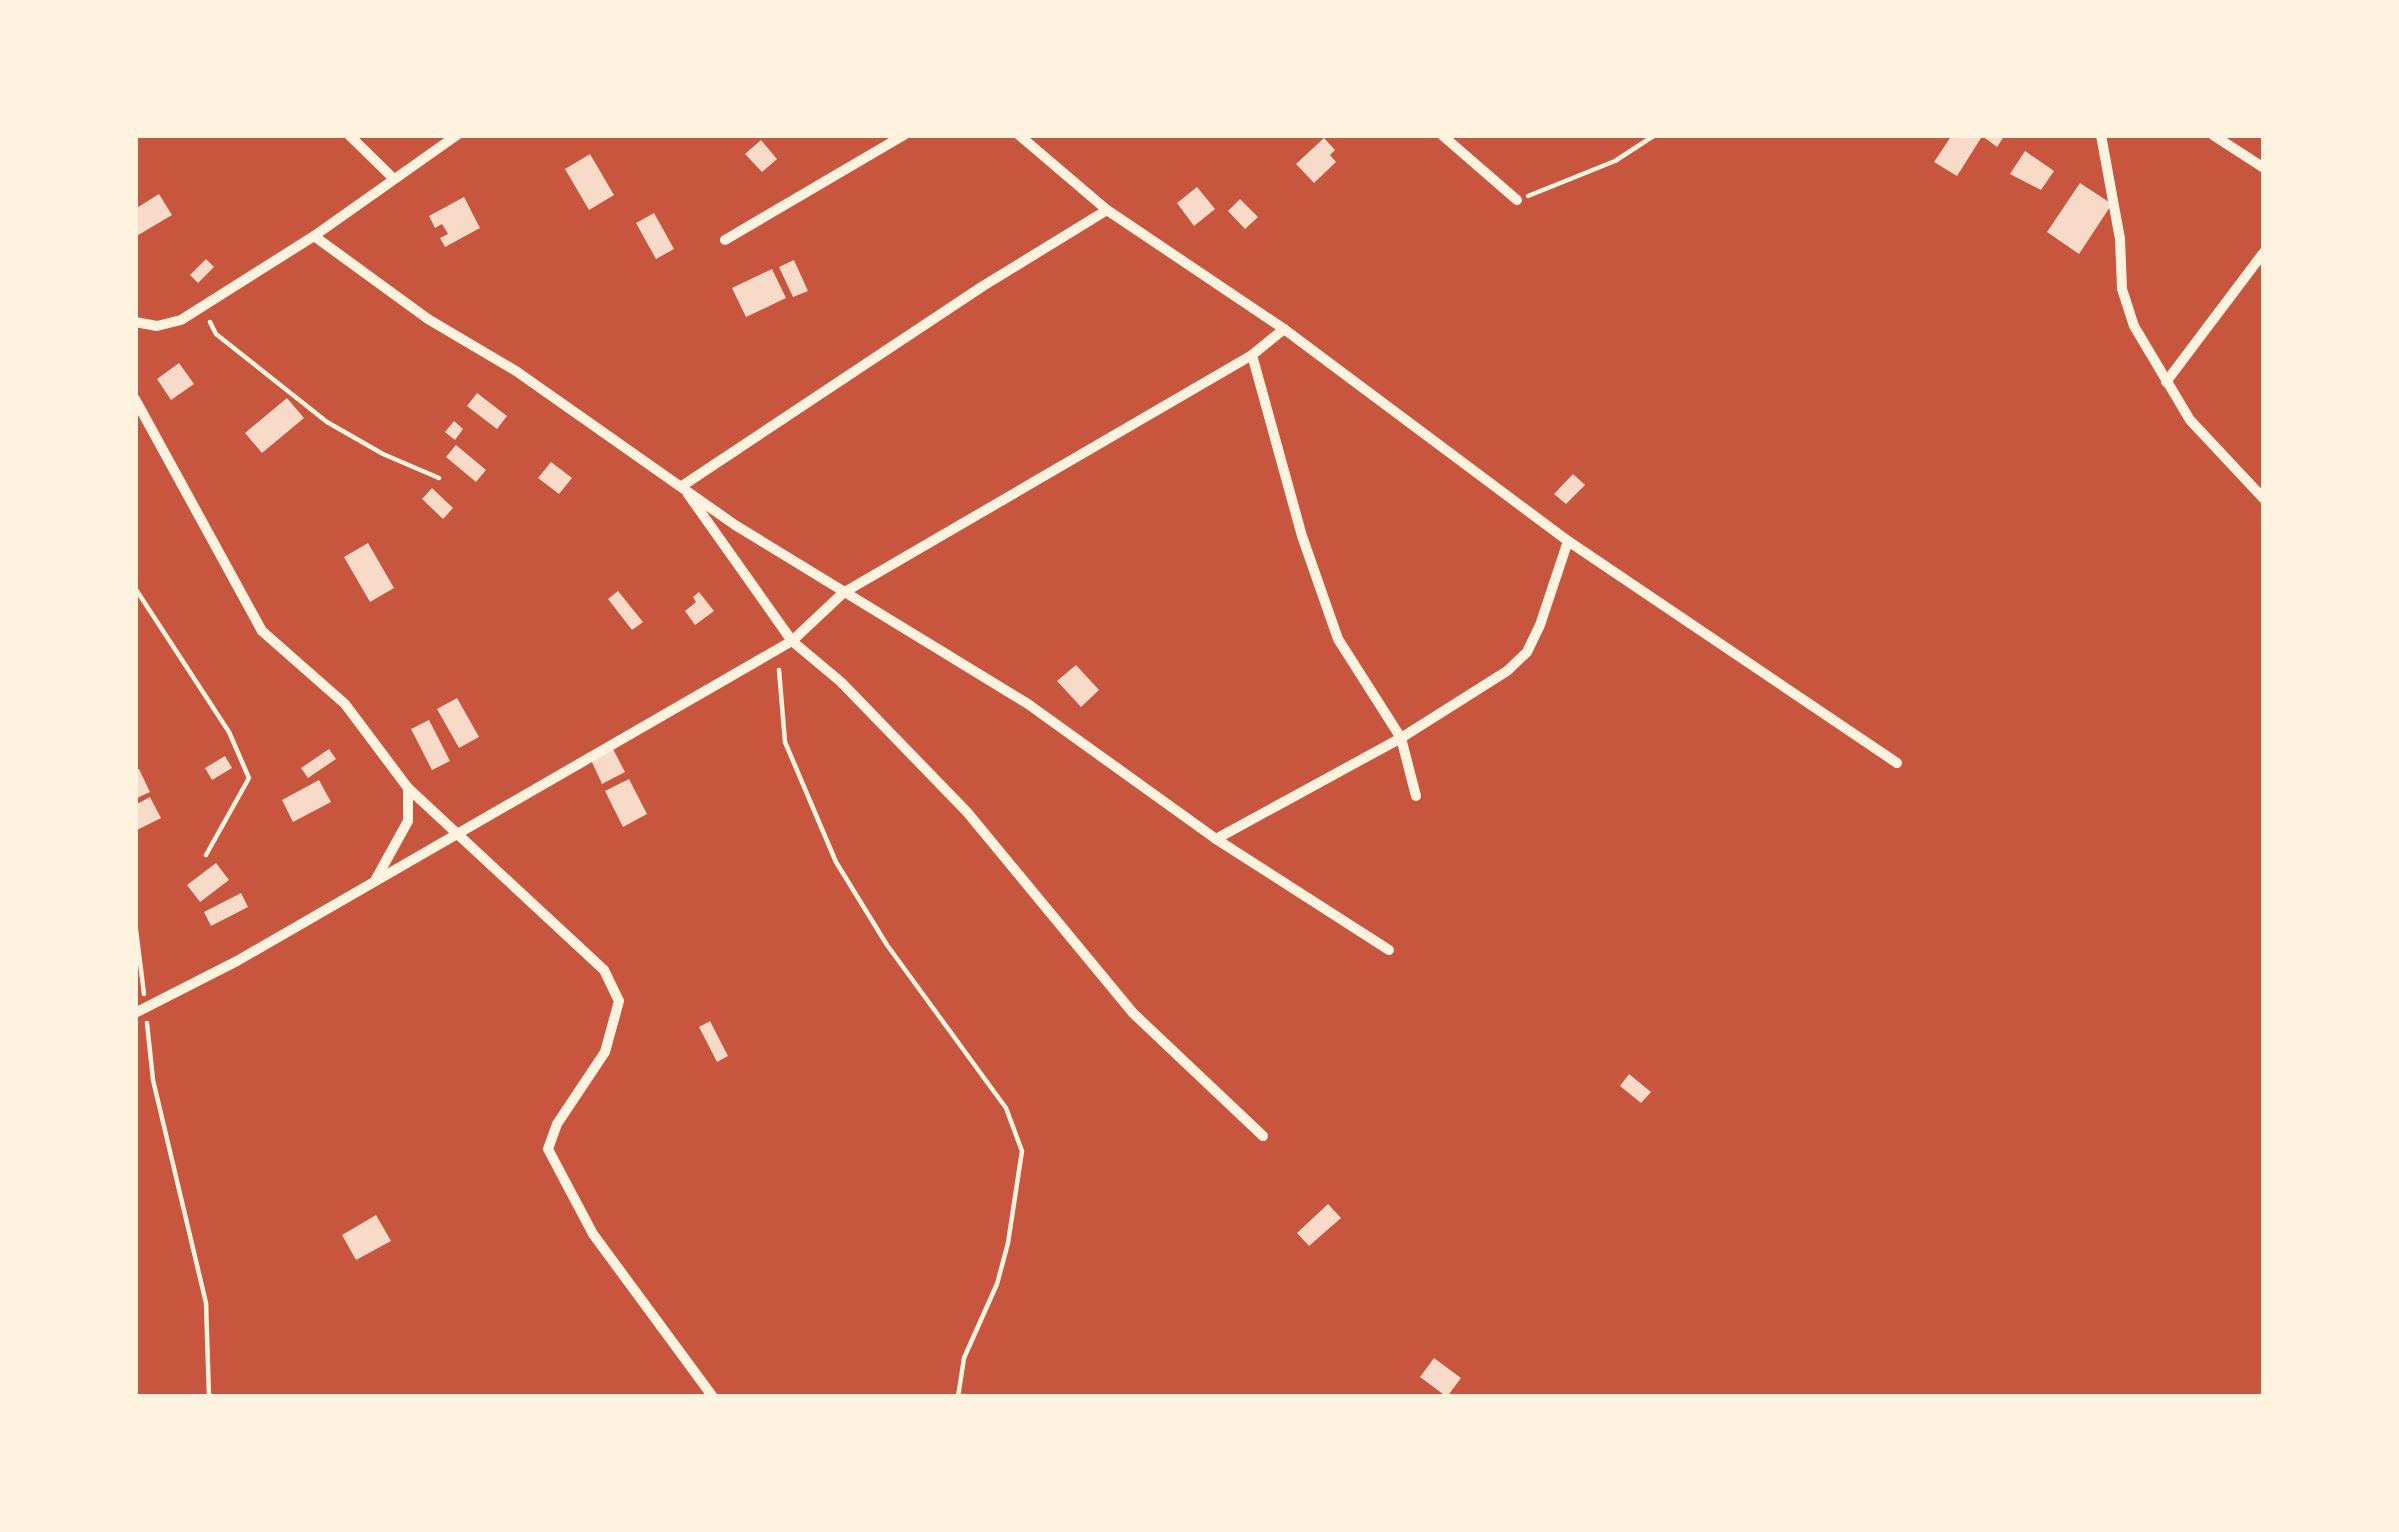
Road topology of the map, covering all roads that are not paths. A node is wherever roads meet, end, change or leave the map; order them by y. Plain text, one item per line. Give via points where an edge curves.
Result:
1 (350, 135) edge
2 (457, 135) edge
3 (904, 135) edge
4 (1019, 135) edge
5 (1442, 135) edge
6 (2101, 135) edge
7 (2213, 135) edge
8 (2264, 168) edge
9 (394, 179) junction
10 (1517, 200) road end
11 (1107, 210) junction
12 (314, 236) junction
13 (725, 240) dead end
14 (2264, 252) edge
15 (135, 322) edge
16 (1284, 329) junction
17 (1252, 355) junction
18 (2167, 382) junction
19 (135, 398) edge
20 (682, 486) junction
21 (2264, 499) edge
22 (1568, 541) junction
23 (842, 593) junction
24 (792, 641) junction
25 (1401, 738) junction
26 (1897, 763) dead end
27 (408, 788) junction
28 (1416, 796) dead end
29 (457, 833) junction
30 (1216, 839) junction
31 (374, 883) junction
32 (1389, 950) dead end
33 (140, 1009) edge
34 (1263, 1136) dead end
35 (712, 1397) edge

1 - 9 street
2 - 9 street
3 - 13 street
4 - 11 street
5 - 10 street
6 - 18 street via 2122,289
7 - 8 street
9 - 12 street
11 - 16 street
11 - 20 street
12 - 15 street via 181,320
12 - 20 street
14 - 18 street
16 - 17 street
16 - 22 street
17 - 23 street
17 - 25 street via 1338,639
18 - 21 street via 2190,420
19 - 27 street via 262,632 345,704
20 - 23 street
20 - 24 street
22 - 25 street via 1527,652
22 - 26 street
23 - 24 street
23 - 30 street via 1028,704
24 - 29 street
24 - 34 street via 968,812 1133,1013
25 - 28 street
25 - 30 street
27 - 29 street
27 - 31 street via 408,821
29 - 31 street
29 - 35 street via 604,970 619,1001 605,1052 548,1150 593,1234
30 - 32 street
31 - 33 street

